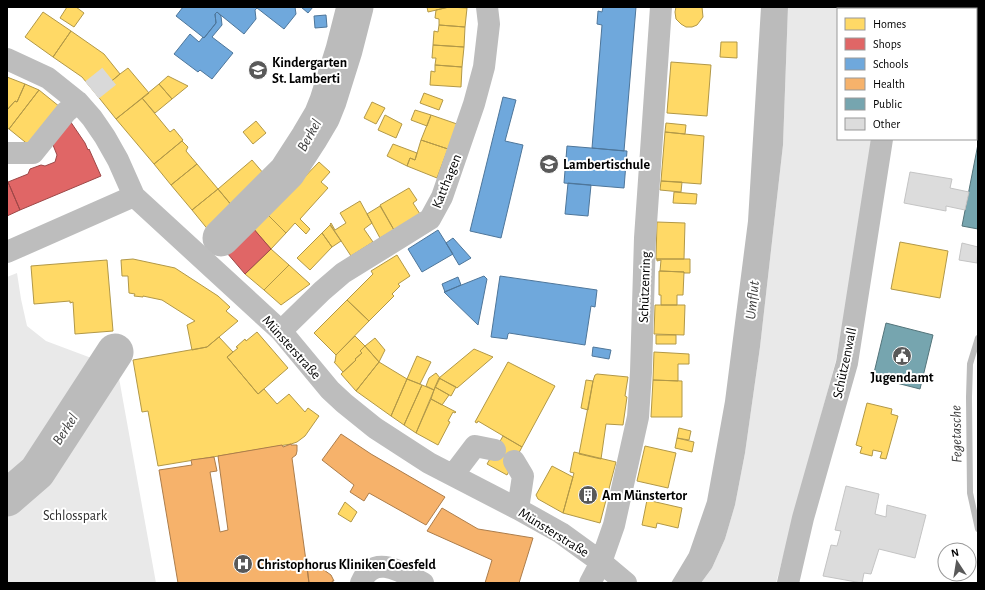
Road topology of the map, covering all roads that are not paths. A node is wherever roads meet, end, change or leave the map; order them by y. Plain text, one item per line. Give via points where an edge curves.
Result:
1 (487, 7) edge
2 (660, 7) edge
3 (7, 59) edge
4 (78, 102) junction
5 (882, 140) edge
6 (7, 153) edge
7 (134, 196) junction
8 (7, 252) edge
9 (281, 331) junction
10 (495, 450) dead end
11 (514, 461) dead end
12 (453, 475) junction
13 (518, 509) junction
14 (601, 562) junction
15 (361, 583) edge
16 (423, 583) edge
17 (590, 583) edge
18 (626, 583) edge
19 (788, 583) edge

1 - 9 street, Katthagen via 489,24 484,67 442,197 430,219 344,273
2 - 14 street, Schützenring via 645,238 638,417 614,525
3 - 4 street, Münsterstraße via 48,78
4 - 6 street via 66,112 33,153
4 - 7 street, Münsterstraße via 105,137
5 - 19 street, Schützenwall via 847,363 802,518
7 - 8 street
7 - 9 street, Münsterstraße
9 - 12 street, Münsterstraße via 344,403 399,444
10 - 12 street via 475,446
11 - 13 street via 523,476
12 - 13 street, Münsterstraße
13 - 14 street, Münsterstraße via 561,533
14 - 17 street, Schützenring
14 - 18 street, Münsterstraße
15 - 16 street via 364,576 373,569 384,566 393,567

